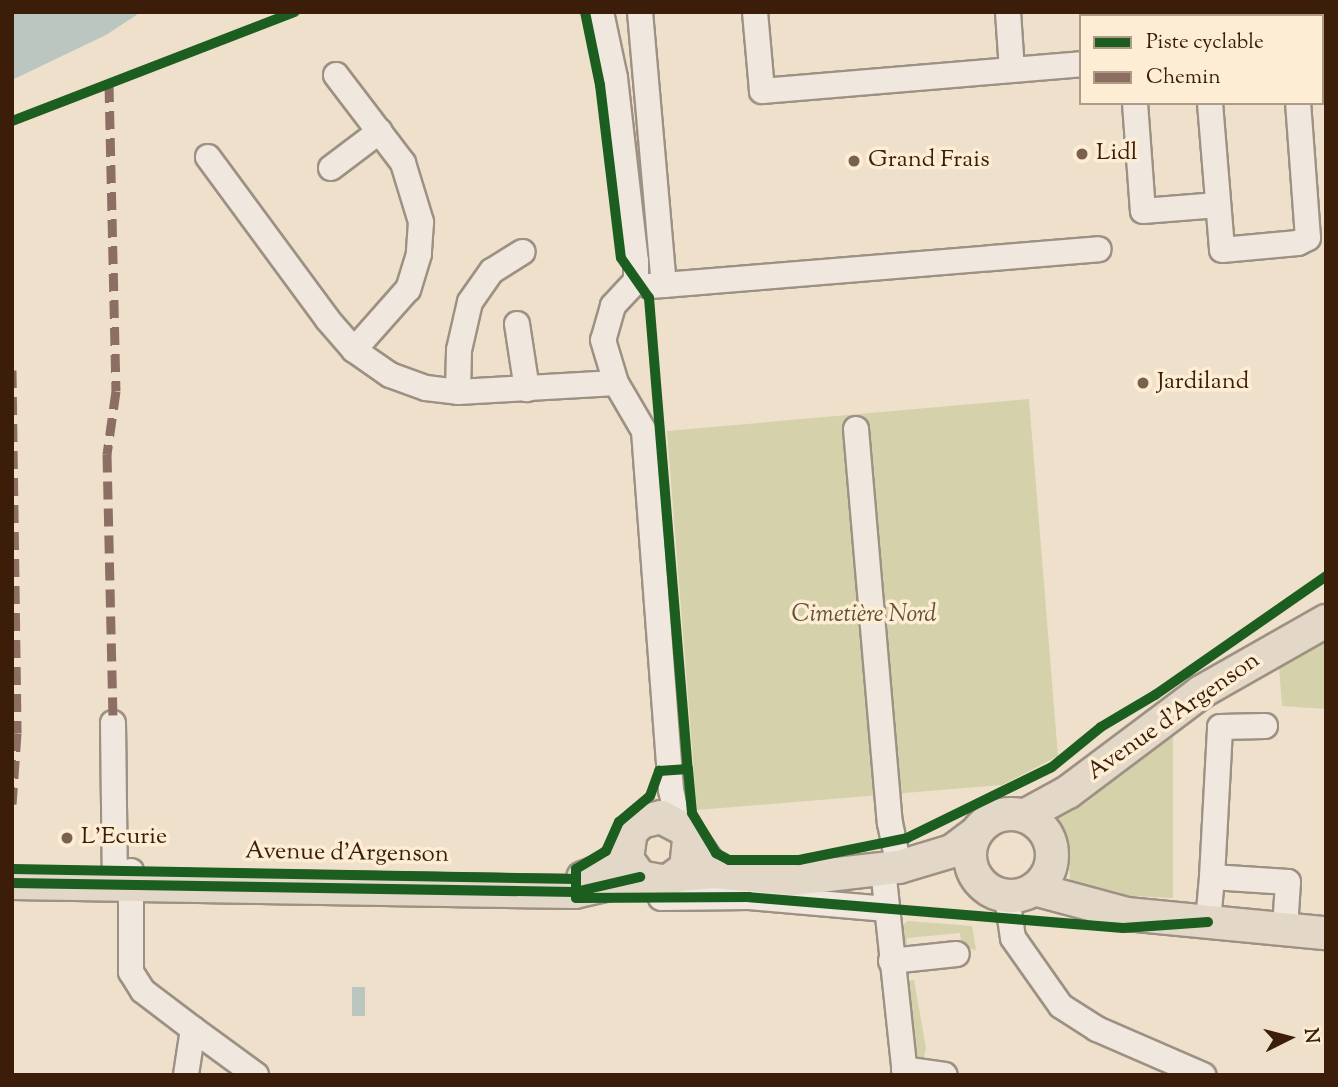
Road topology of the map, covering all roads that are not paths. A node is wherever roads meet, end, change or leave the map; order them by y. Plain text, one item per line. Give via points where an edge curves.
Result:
1 (601, 12) edge
2 (640, 12) edge
3 (755, 12) edge
4 (1007, 12) edge
5 (1079, 64) edge
6 (1012, 70) junction
7 (336, 75) dead end
8 (1135, 105) edge
9 (1210, 105) edge
10 (1298, 105) edge
11 (380, 131) junction
12 (208, 157) dead end
13 (331, 168) dead end
14 (411, 180) junction
15 (439, 202) dead end
16 (1218, 205) junction
17 (1100, 249) dead end
18 (522, 252) dead end
19 (636, 281) junction
20 (664, 285) junction
21 (517, 324) dead end
22 (354, 350) junction
23 (617, 383) junction
24 (527, 389) junction
25 (458, 392) junction
26 (856, 429) dead end
27 (1326, 607) edge
28 (1326, 621) edge
29 (1266, 651) junction
30 (113, 723) dead end
31 (1265, 726) dead end
32 (671, 790) junction
33 (1024, 816) junction
34 (647, 819) junction
35 (684, 832) junction
36 (976, 833) junction
37 (891, 868) junction
38 (12, 869) edge
39 (714, 872) junction
40 (652, 876) junction
41 (1212, 877) junction
42 (121, 878) junction
43 (979, 882) junction
44 (12, 883) edge
45 (1021, 893) junction
46 (886, 909) junction
47 (1208, 922) junction
48 (1285, 929) junction
49 (1326, 933) edge
50 (957, 954) dead end
51 (891, 961) junction
52 (193, 1029) junction
53 (1175, 1069) edge
54 (904, 1072) edge
55 (186, 1075) edge
56 (256, 1075) edge
57 (945, 1075) edge
58 (1203, 1075) edge

1 - 19 street via 615,78
2 - 20 street
3 - 6 street via 762,91
4 - 6 street
5 - 6 street
7 - 11 street
8 - 16 street via 1143,211
9 - 16 street
10 - 16 street via 1308,238 1298,243 1222,250
11 - 13 street
11 - 14 street
12 - 22 street via 289,271
14 - 15 street
14 - 22 street via 421,222 415,272 399,304
17 - 20 street
18 - 25 street via 492,271 470,302 459,350
19 - 20 street
19 - 23 street via 613,306 604,328 605,352
21 - 24 street
22 - 25 street via 404,382
23 - 24 street
23 - 32 street via 644,431
24 - 25 street
26 - 37 street
27 - 29 main road
28 - 29 main road, Avenue d'Argenson
29 - 33 main road, Avenue d'Argenson via 1201,692 1068,792
30 - 42 street
31 - 41 street via 1220,727
32 - 34 street
32 - 35 street
33 - 36 main road via 997,816
33 - 45 main road via 1042,829 1052,850 1048,872
34 - 35 main road via 661,817
34 - 40 main road via 631,832
35 - 39 main road
35 - 40 main road via 690,859
36 - 37 main road via 952,850
36 - 43 main road via 970,863
37 - 39 main road via 775,880
37 - 43 main road
37 - 46 street
38 - 42 main road
39 - 40 main road
40 - 42 main road, Avenue d'Argenson
40 - 46 street via 749,897
41 - 47 street
41 - 48 street via 1288,882
42 - 44 main road
42 - 52 street via 131,972 143,991
43 - 45 main road
45 - 47 main road via 1105,910
45 - 53 street via 1013,938 1062,1006
46 - 51 street
47 - 48 main road
48 - 49 main road
50 - 51 street
51 - 54 street
52 - 55 street
52 - 56 street
53 - 58 street
54 - 57 street

